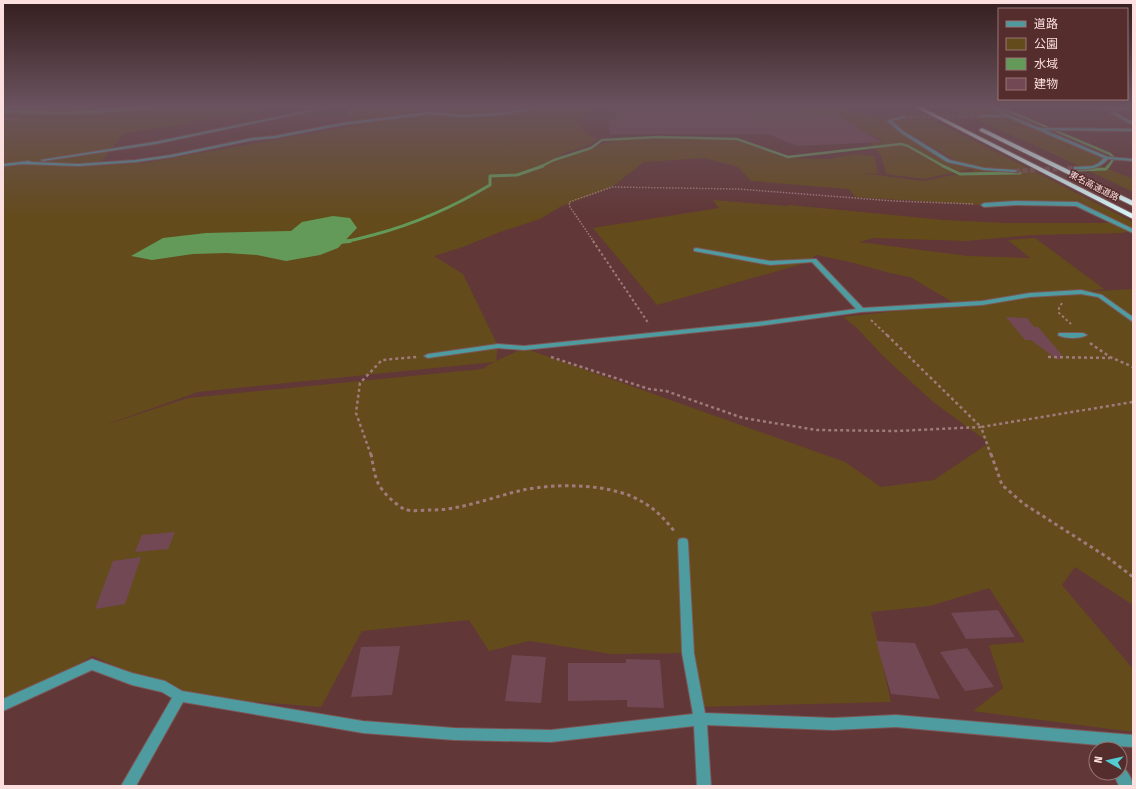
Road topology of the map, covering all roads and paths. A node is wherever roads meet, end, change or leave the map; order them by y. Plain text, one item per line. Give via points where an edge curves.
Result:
1 (150, 144) edge
2 (230, 144) edge
3 (921, 144) edge
4 (991, 144) edge
5 (1010, 144) edge
6 (1073, 144) edge
7 (1107, 158) junction
8 (1133, 160) edge
9 (24, 163) junction
10 (3, 165) edge
11 (1076, 168) tunnel mouth
12 (1015, 171) tunnel mouth
13 (1133, 204) edge
14 (984, 205) joint
15 (1133, 217) edge
16 (1133, 231) edge
17 (696, 250) dead end
18 (861, 310) junction
19 (1133, 320) edge
20 (655, 335) junction
21 (1062, 335) dead end
22 (1083, 335) dead end
23 (524, 348) junction
24 (428, 356) joint
25 (1048, 357) dead end
26 (1111, 358) dead end
27 (1133, 402) edge
28 (981, 427) junction
29 (683, 542) joint
30 (1133, 577) edge
31 (180, 696) junction
32 (3, 706) edge
33 (700, 719) junction
34 (1088, 742) edge
35 (128, 786) edge
36 (704, 786) edge

1 - 9 street
2 - 9 street via 136,161 78,166
3 - 12 street via 949,161
4 - 15 highway, 東名高速道路
5 - 13 highway, 東名高速道路
6 - 7 street
7 - 8 street
7 - 11 street via 1102,165 1093,168
9 - 10 street
14 - 16 street via 1077,204
14 - 20 path via 738,189 618,187 569,202
17 - 18 street via 770,263 814,260
18 - 19 street via 982,303 1081,292 1100,296
18 - 20 street
18 - 28 path
20 - 23 street
21 - 22 street
23 - 24 street via 498,346
23 - 28 path via 649,388 666,391 744,418 817,430 896,431
24 - 29 path via 382,360 360,383 356,413 368,442 378,483 389,497 405,510 447,509 534,488 556,486 618,490 636,498 661,515
25 - 26 path
27 - 28 path
28 - 30 path via 1002,485 1024,504 1108,557
29 - 33 street via 688,653
31 - 32 street via 165,687 132,679 92,664
31 - 33 street via 363,727 454,734 551,736
31 - 35 street
33 - 34 street via 833,724 896,722
33 - 36 street

